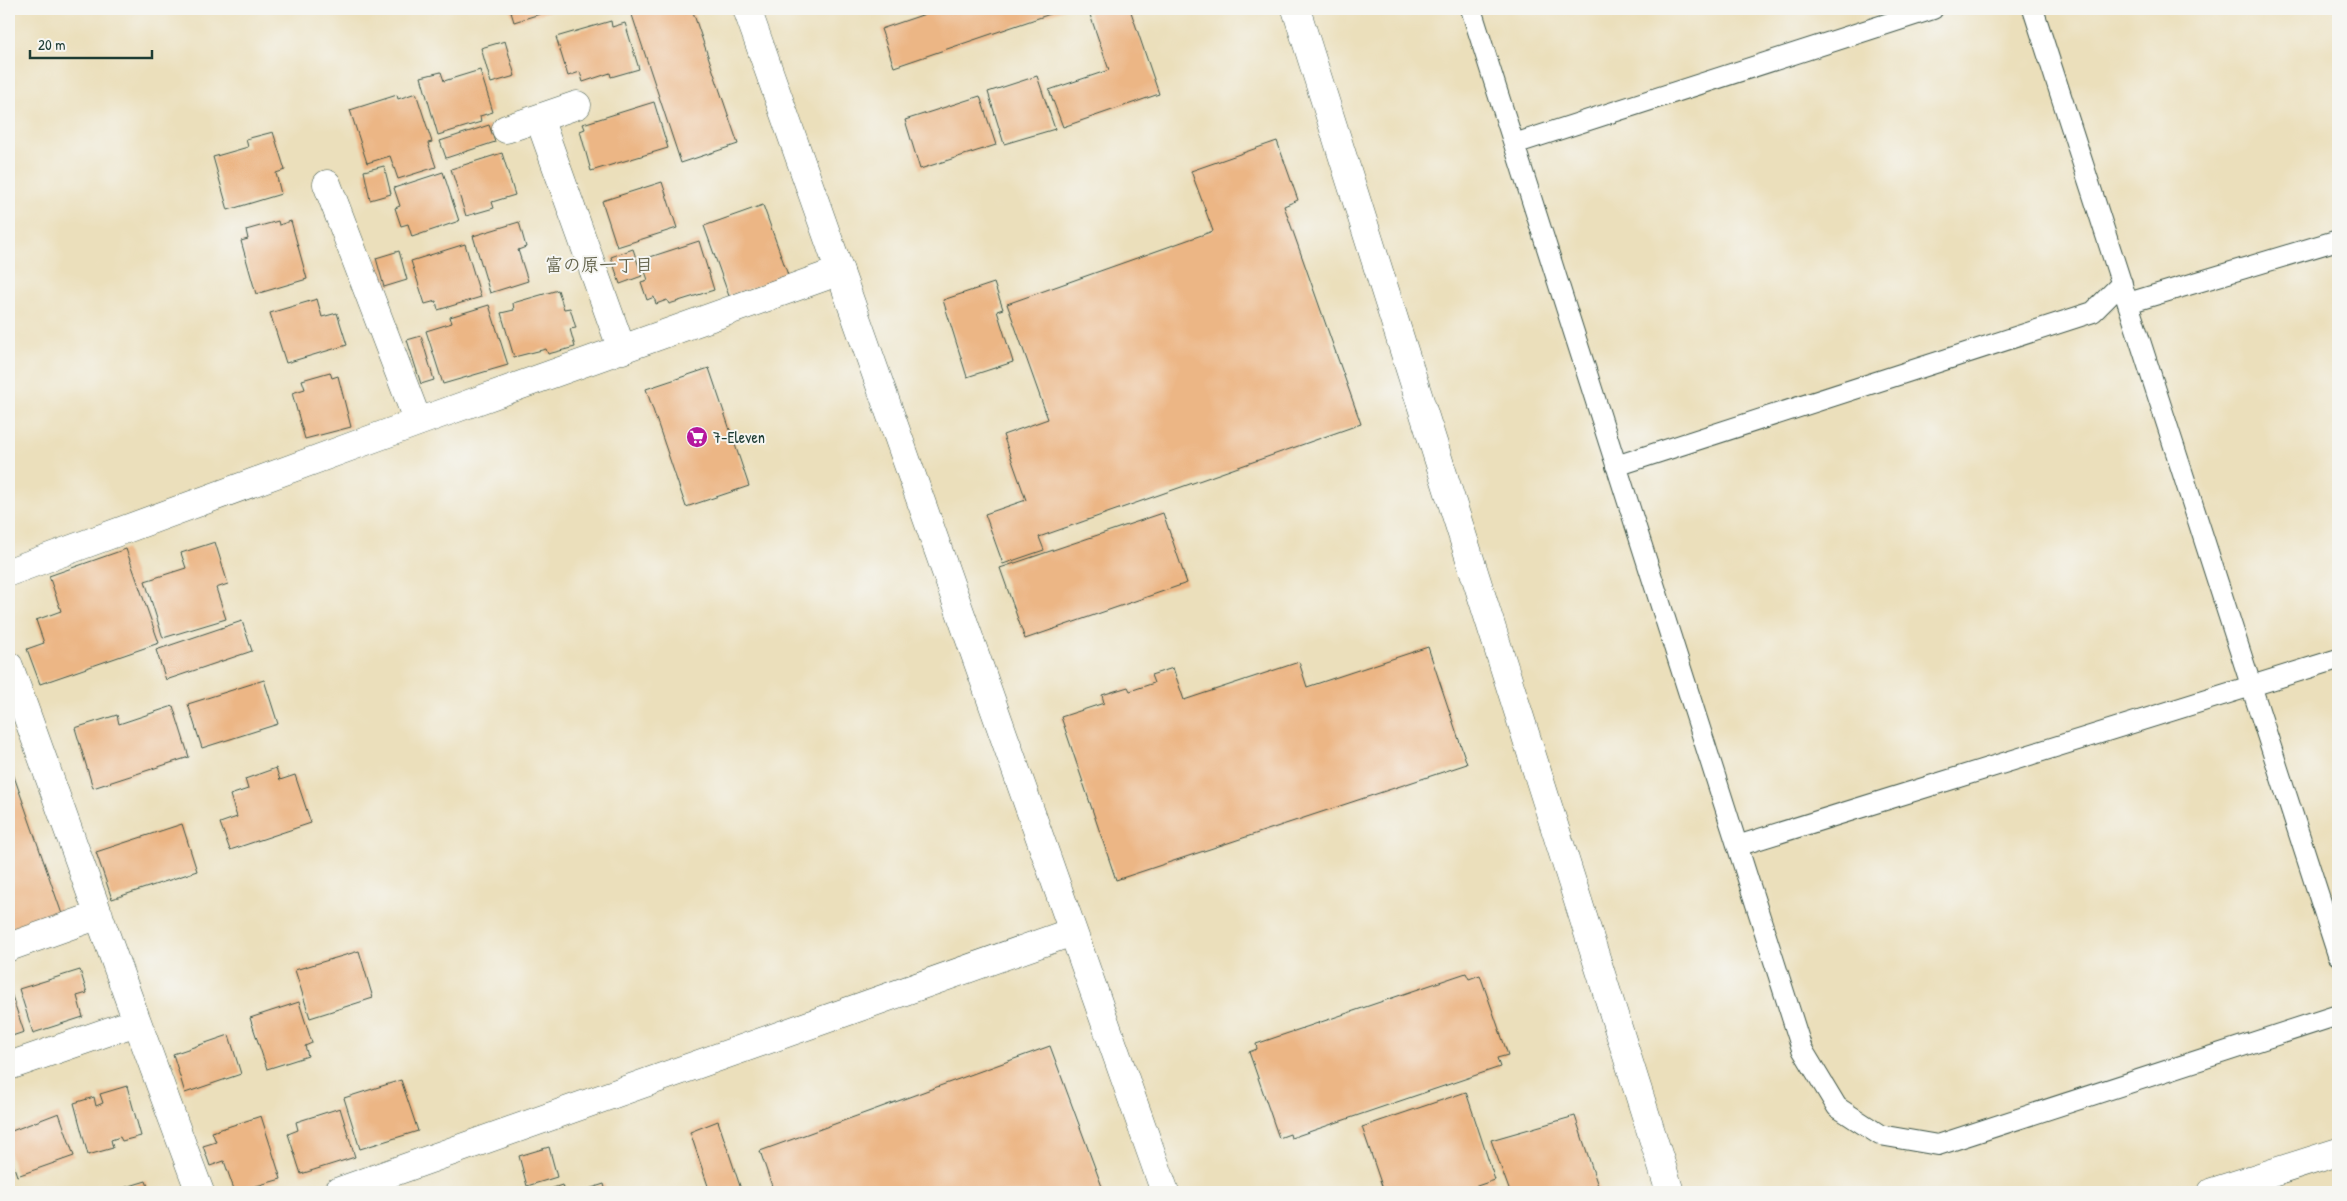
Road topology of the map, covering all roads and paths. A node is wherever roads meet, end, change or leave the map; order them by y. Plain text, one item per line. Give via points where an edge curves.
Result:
1 (748, 9) edge
2 (1296, 9) edge
3 (1471, 9) edge
4 (1933, 9) edge
5 (2033, 9) edge
6 (577, 105) dead end
7 (539, 118) junction
8 (506, 129) dead end
9 (1514, 144) junction
10 (328, 184) dead end
11 (2338, 240) edge
12 (840, 271) junction
13 (2122, 283) junction
14 (2128, 303) junction
15 (622, 350) junction
16 (418, 422) junction
17 (1616, 466) junction
18 (9, 572) edge
19 (2338, 659) edge
20 (9, 666) edge
21 (2252, 687) junction
22 (1737, 846) junction
23 (99, 915) junction
24 (1072, 932) junction
25 (9, 947) edge
26 (2338, 955) edge
27 (2338, 1015) edge
28 (136, 1022) junction
29 (9, 1066) edge
30 (2338, 1152) edge
31 (200, 1192) edge
32 (337, 1192) edge
33 (1165, 1192) edge
34 (1670, 1192) edge
35 (2212, 1192) edge

1 - 12 street
2 - 34 street
3 - 9 lane
4 - 9 lane
5 - 13 lane
6 - 7 street
7 - 8 street
7 - 15 street
9 - 17 lane
10 - 16 street
11 - 14 lane
12 - 15 street
12 - 24 street
13 - 14 lane
13 - 17 lane via 2093,312
14 - 21 lane
15 - 16 street
16 - 18 street
17 - 22 lane
19 - 21 lane
20 - 23 street
21 - 22 lane
21 - 26 lane
22 - 27 lane via 1802,1049 1837,1107 1880,1135 1938,1145
23 - 25 street
23 - 28 street
24 - 32 street
24 - 33 street
28 - 29 street
28 - 31 street
30 - 35 street

